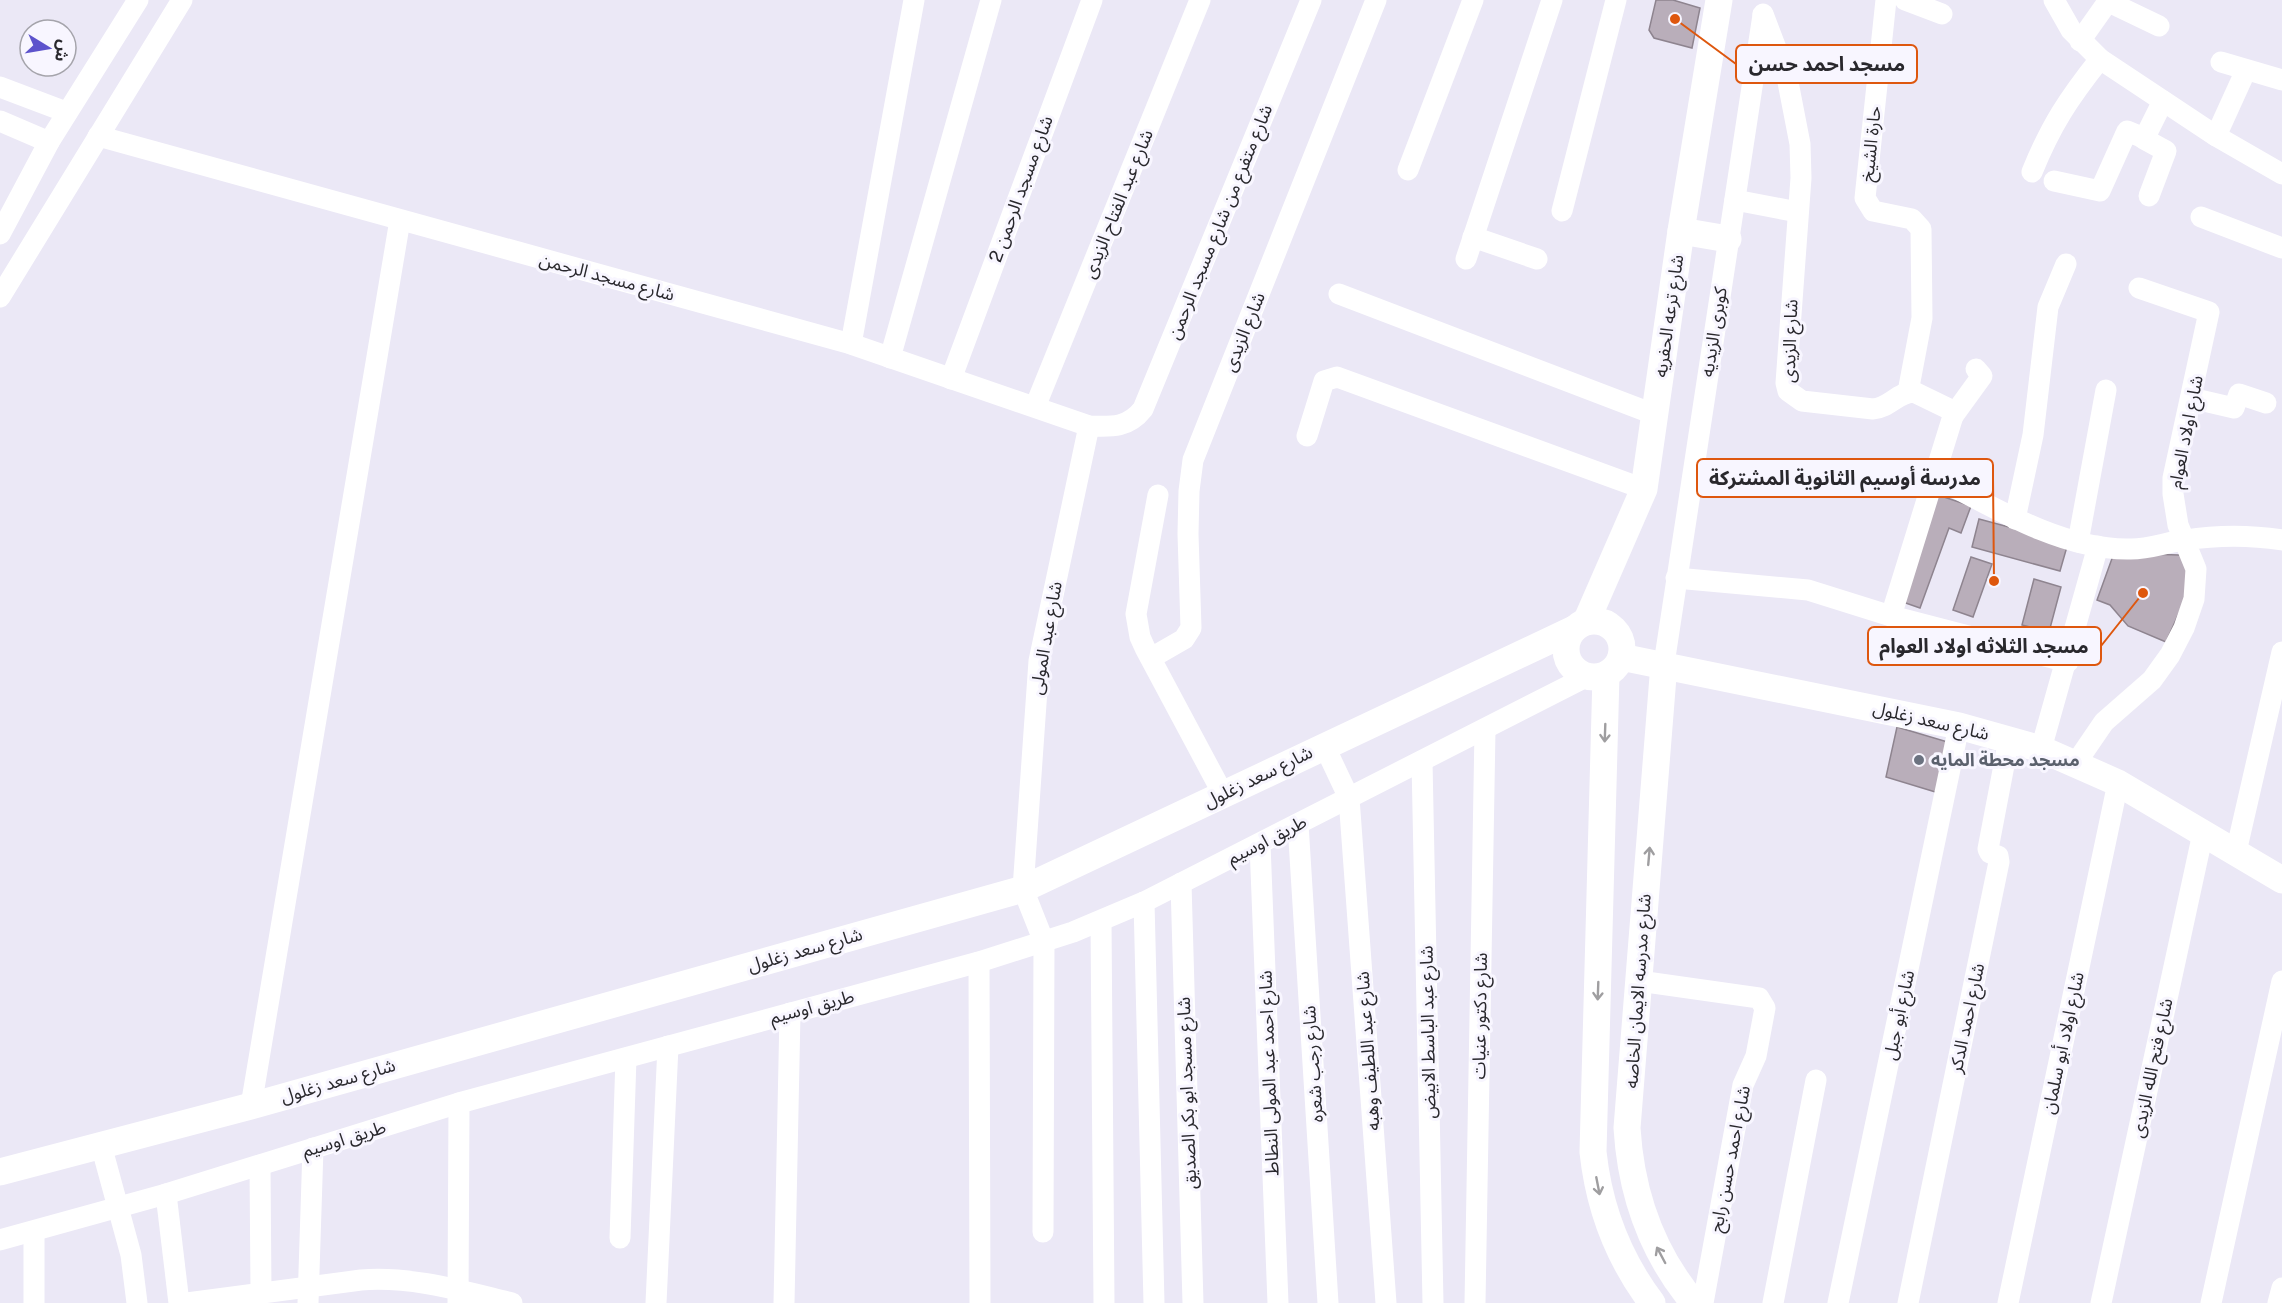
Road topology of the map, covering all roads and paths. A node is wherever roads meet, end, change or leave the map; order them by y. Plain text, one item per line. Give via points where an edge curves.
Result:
1 (138, 0) edge
2 (182, 0) edge
3 (915, 0) edge
4 (991, 0) edge
5 (1092, 0) edge
6 (1200, 0) edge
7 (1311, 0) edge
8 (1376, 0) edge
9 (1473, 0) edge
10 (1552, 0) edge
11 (1616, 0) edge
12 (1719, 0) edge
13 (1886, 0) edge
14 (1905, 0) edge
15 (2054, 0) edge
16 (2109, 1) edge
17 (1764, 7) edge
18 (1942, 14) dead end
19 (2159, 26) dead end
20 (2080, 41) junction
21 (2100, 59) junction
22 (2221, 62) dead end
23 (2246, 70) junction
24 (2282, 80) edge
25 (0, 87) edge
26 (2163, 101) junction
27 (66, 112) junction
28 (0, 121) edge
29 (98, 136) junction
30 (2216, 136) junction
31 (2144, 138) junction
32 (49, 142) junction
33 (1408, 170) dead end
34 (2032, 172) dead end
35 (2282, 174) edge
36 (2054, 181) dead end
37 (2149, 196) dead end
38 (1735, 200) junction
39 (1562, 211) dead end
40 (1798, 212) junction
41 (2201, 216) dead end
42 (400, 220) junction
43 (1681, 231) junction
44 (0, 234) edge
45 (1473, 237) junction
46 (1728, 238) junction
47 (2282, 248) edge
48 (1466, 259) dead end
49 (1537, 259) dead end
50 (2066, 264) dead end
51 (2139, 288) dead end
52 (1339, 294) dead end
53 (0, 297) edge
54 (851, 344) junction
55 (890, 358) junction
56 (1976, 369) dead end
57 (951, 379) junction
58 (2106, 390) dead end
59 (1908, 392) junction
60 (2192, 398) junction
61 (2265, 403) dead end
62 (1035, 407) junction
63 (1656, 415) junction
64 (1953, 416) junction
65 (1089, 426) junction
66 (1111, 426) joint
67 (1307, 436) dead end
68 (1934, 476) junction
69 (1644, 489) junction
70 (1158, 495) dead end
71 (2014, 519) junction
72 (2184, 540) junction
73 (2282, 540) edge
74 (2088, 544) junction
75 (1676, 578) junction
76 (1891, 616) junction
77 (1580, 625) junction
78 (2282, 652) edge
79 (1151, 658) junction
80 (2068, 662) junction
81 (1664, 664) junction
82 (1605, 669) junction
83 (1959, 726) junction
84 (1485, 730) junction
85 (2009, 739) junction
86 (1324, 745) junction
87 (2041, 749) junction
88 (1422, 761) junction
89 (2076, 763) junction
90 (2118, 783) junction
91 (1223, 794) junction
92 (1349, 798) junction
93 (1298, 824) junction
94 (2203, 833) junction
95 (1260, 844) junction
96 (2236, 852) junction
97 (2282, 880) edge
98 (1181, 884) junction
99 (1023, 889) junction
100 (1144, 902) junction
101 (1101, 921) junction
102 (1044, 942) junction
103 (1599, 950) junction
104 (1641, 953) junction
105 (979, 962) junction
106 (1639, 981) junction
107 (2282, 981) edge
108 (790, 1013) junction
109 (668, 1046) junction
110 (626, 1058) junction
111 (1816, 1080) dead end
112 (459, 1103) junction
113 (251, 1106) junction
114 (313, 1148) junction
115 (104, 1154) junction
116 (260, 1165) junction
117 (0, 1172) edge
118 (166, 1194) junction
119 (119, 1208) junction
120 (34, 1231) junction
121 (1043, 1232) dead end
122 (620, 1238) dead end
123 (0, 1240) edge
124 (2282, 1288) edge
125 (261, 1293) junction
126 (308, 1295) edge
127 (458, 1296) edge
128 (34, 1303) edge
129 (137, 1303) edge
130 (179, 1303) edge
131 (187, 1303) edge
132 (512, 1303) edge
133 (656, 1303) edge
134 (784, 1303) edge
135 (980, 1303) edge
136 (1104, 1303) edge
137 (1154, 1303) edge
138 (1193, 1303) edge
139 (1278, 1303) edge
140 (1328, 1303) edge
141 (1386, 1303) edge
142 (1433, 1303) edge
143 (1475, 1303) edge
144 (1652, 1303) edge
145 (1694, 1303) edge
146 (1703, 1303) edge
147 (1773, 1303) edge
148 (1838, 1303) edge
149 (1908, 1303) edge
150 (2008, 1303) edge
151 (2101, 1303) edge
152 (2211, 1303) edge
153 (2278, 1303) edge

1 - 27 street
2 - 29 street
3 - 54 street
4 - 55 street
5 - 57 street, شارع مسجد الرحمن 2
6 - 62 street, شارع عبد الفتاح الزيدى
7 - 66 street, شارع متفرع من شارع مسجد الرحمن via 1143,409 1124,425
8 - 79 street, شارع الزيدى via 1193,460 1188,534 1191,628 1184,639
9 - 33 street
10 - 45 street
11 - 39 street
12 - 43 street, شارع ترعه الحفريه
13 - 59 street, حارة الشيخ via 1865,198 1873,211 1912,219 1920,229 1922,318
14 - 18 street
15 - 20 street
16 - 19 street
16 - 20 street
17 - 38 street, كوبرى الزيديه
17 - 40 street, شارع الزيدى via 1795,110 1800,144
20 - 21 street
21 - 26 street
21 - 34 street via 2062,108
22 - 23 street
23 - 24 street
23 - 30 street
25 - 27 street
26 - 30 street
26 - 31 street
27 - 32 street
28 - 32 street
29 - 42 street, شارع مسجد الرحمن
29 - 53 street
30 - 35 street
31 - 36 street via 2127,131 2100,191
31 - 37 street via 2166,151
32 - 44 street
38 - 40 street
38 - 46 street, كوبرى الزيديه
40 - 59 street, شارع الزيدى via 1788,391 1802,401 1874,409
41 - 47 street
42 - 54 street, شارع مسجد الرحمن
42 - 113 street
43 - 46 street
43 - 63 street, شارع ترعه الحفريه
45 - 48 street
45 - 49 street
46 - 75 street, كوبرى الزيديه
50 - 71 street via 2048,307 2033,435
51 - 60 street, شارع اولاد العوام via 2209,312
52 - 63 street
54 - 55 street, شارع مسجد الرحمن
55 - 57 street, شارع مسجد الرحمن
56 - 64 street via 1982,376
57 - 62 street, شارع مسجد الرحمن
58 - 74 street
59 - 64 street via 1949,409
60 - 61 street via 2234,408 2239,394
60 - 72 street, شارع اولاد العوام via 2173,478 2174,510
62 - 65 street, شارع مسجد الرحمن
63 - 69 street, شارع ترعه الحفريه
64 - 68 street
65 - 66 street, شارع مسجد الرحمن
65 - 99 street, شارع عبد المولى via 1039,661
67 - 69 street via 1324,381 1337,377
68 - 71 street
68 - 76 street
69 - 77 street, شارع ترعه الحفريه
70 - 79 street via 1136,614 1140,637
71 - 74 street
72 - 73 street
72 - 74 street via 2129,549
72 - 89 street, شارع اولاد العوام via 2196,569 2194,599 2184,628 2152,680 2104,722
74 - 80 street
75 - 76 street via 1808,590
75 - 81 street, كوبرى الزيديه
76 - 80 street
77 - 82 street via 1603,622 1621,639
77 - 82 street via 1566,643 1567,658 1576,672
77 - 86 street, شارع سعد زغلول
78 - 96 street
79 - 91 street
80 - 87 street
81 - 82 street, شارع سعد زغلول
81 - 83 street, شارع سعد زغلول
104 -> 81 street, شارع مدرسه الايمان الخاصه
82 - 84 street, طريق اوسيم
82 -> 103 street, شارع مدرسه الايمان الخاصه
83 - 85 street, شارع سعد زغلول
83 - 148 street, شارع أبو جبل
84 - 88 street, طريق اوسيم
84 - 143 street, شارع دكتور عنيات
85 - 87 street, شارع سعد زغلول
85 - 149 street, شارع احمد الدكر via 1988,849 1998,856 1999,862
86 - 91 street, شارع سعد زغلول
86 - 92 street
87 - 89 street, شارع سعد زغلول
88 - 92 street, طريق اوسيم
88 - 142 street, شارع عبد الباسط الابيض
89 - 90 street, شارع سعد زغلول
90 - 94 street, شارع سعد زغلول
90 - 150 street, شارع اولاد أبو سلمان
91 - 99 street, شارع سعد زغلول
92 - 93 street, طريق اوسيم
92 - 141 street, شارع عبد اللطيف وهبه
93 - 95 street, طريق اوسيم
93 - 140 street, شارع رجب شعره
94 - 96 street, شارع سعد زغلول
94 - 151 street, شارع فتح الله الزيدى
95 - 98 street, طريق اوسيم
95 - 139 street, شارع احمد عبد المولى النطاط
96 - 97 street, شارع سعد زغلول
98 - 100 street, طريق اوسيم
98 - 138 street, شارع مسجد ابو بكر الصديق
99 - 102 street
99 - 113 street, شارع سعد زغلول
100 - 101 street, طريق اوسيم
100 - 137 street
101 - 102 street, طريق اوسيم
101 - 136 street
102 - 105 street, طريق اوسيم
102 - 121 street
103 - 104 street
103 -> 144 street, شارع مدرسه الايمان الخاصه via 1593,1152 1596,1180 1612,1234
104 - 106 street, شارع مدرسه الايمان الخاصه
105 - 108 street, طريق اوسيم
105 - 135 street
145 -> 106 street, شارع مدرسه الايمان الخاصه via 1653,1240 1642,1213 1629,1157 1627,1128
106 - 146 street, شارع احمد حسن رابح via 1759,998 1765,1008 1756,1056 1743,1085
107 - 152 street
108 - 109 street, طريق اوسيم
108 - 134 street
109 - 110 street, طريق اوسيم
109 - 133 street
110 - 112 street, طريق اوسيم
110 - 122 street
111 - 147 street
112 - 114 street, طريق اوسيم
112 - 127 street
113 - 115 street, شارع سعد زغلول
114 - 116 street, طريق اوسيم
114 - 126 street
115 - 117 street, شارع سعد زغلول
115 - 119 street
116 - 118 street, طريق اوسيم
116 - 125 street
118 - 119 street, طريق اوسيم
118 - 130 street
119 - 120 street, طريق اوسيم
119 - 129 street via 131,1255
120 - 123 street, طريق اوسيم
120 - 128 street
124 - 153 street
125 - 126 street
125 - 131 street
126 - 127 street via 388,1279
127 - 132 street

